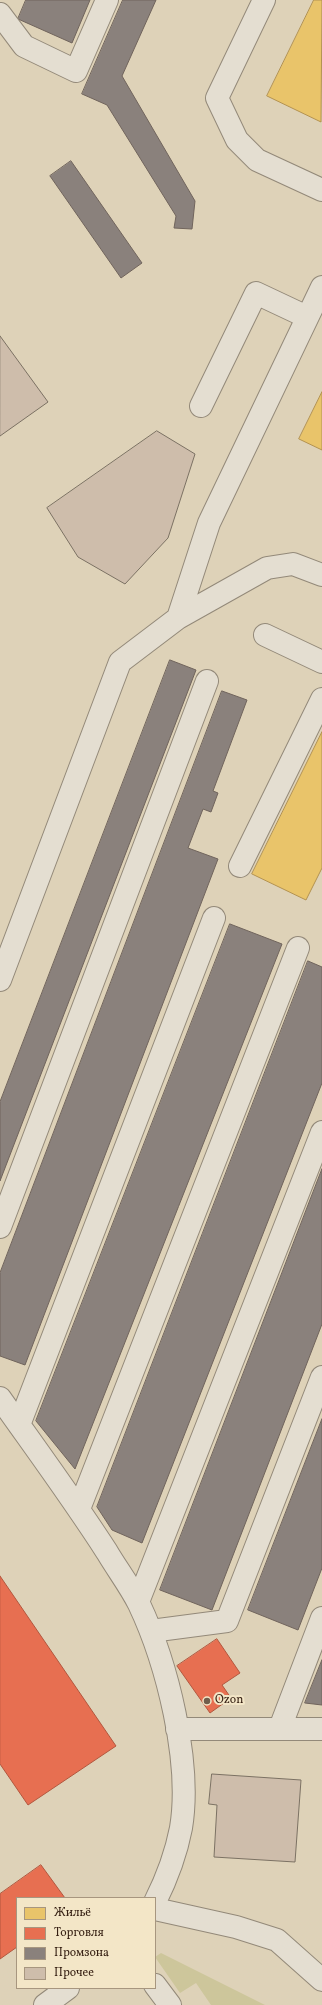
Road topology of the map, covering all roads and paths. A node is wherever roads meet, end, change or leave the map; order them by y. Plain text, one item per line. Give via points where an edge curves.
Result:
1 (5, 0) edge
2 (107, 0) edge
3 (264, 0) edge
4 (0, 13) edge
5 (322, 190) edge
6 (322, 287) edge
7 (307, 318) junction
8 (201, 406) dead end
9 (322, 575) edge
10 (178, 618) junction
11 (266, 634) dead end
12 (322, 662) edge
13 (208, 681) dead end
14 (322, 699) edge
15 (240, 866) dead end
16 (214, 918) dead end
17 (298, 948) dead end
18 (0, 980) edge
19 (322, 1132) edge
20 (0, 1227) edge
21 (322, 1377) edge
22 (0, 1398) edge
23 (19, 1424) junction
24 (79, 1509) junction
25 (138, 1602) junction
26 (322, 1618) edge
27 (151, 1631) junction
28 (280, 1728) junction
29 (178, 1729) junction
30 (322, 1729) edge
31 (156, 1900) edge
32 (156, 1909) edge
33 (322, 1980) edge
34 (156, 1986) edge
35 (67, 1989) edge
36 (45, 2005) edge
37 (170, 2005) edge

1 - 4 street
2 - 4 street via 76,71 24,46
3 - 5 street via 217,98 237,140 257,160
6 - 7 street
7 - 8 street via 256,293
7 - 10 street via 209,523
9 - 10 street via 293,564 267,568
10 - 18 street via 120,662
11 - 12 street
13 - 20 street
14 - 15 street
16 - 23 street
17 - 24 street
19 - 25 street
21 - 27 street via 227,1621
22 - 23 street
23 - 24 street
24 - 25 street
25 - 27 street
26 - 28 street
27 - 29 street
28 - 29 street
28 - 30 street
29 - 31 street via 184,1798 181,1827 176,1852
32 - 33 street via 236,1926 277,1940
34 - 37 street
35 - 36 street

